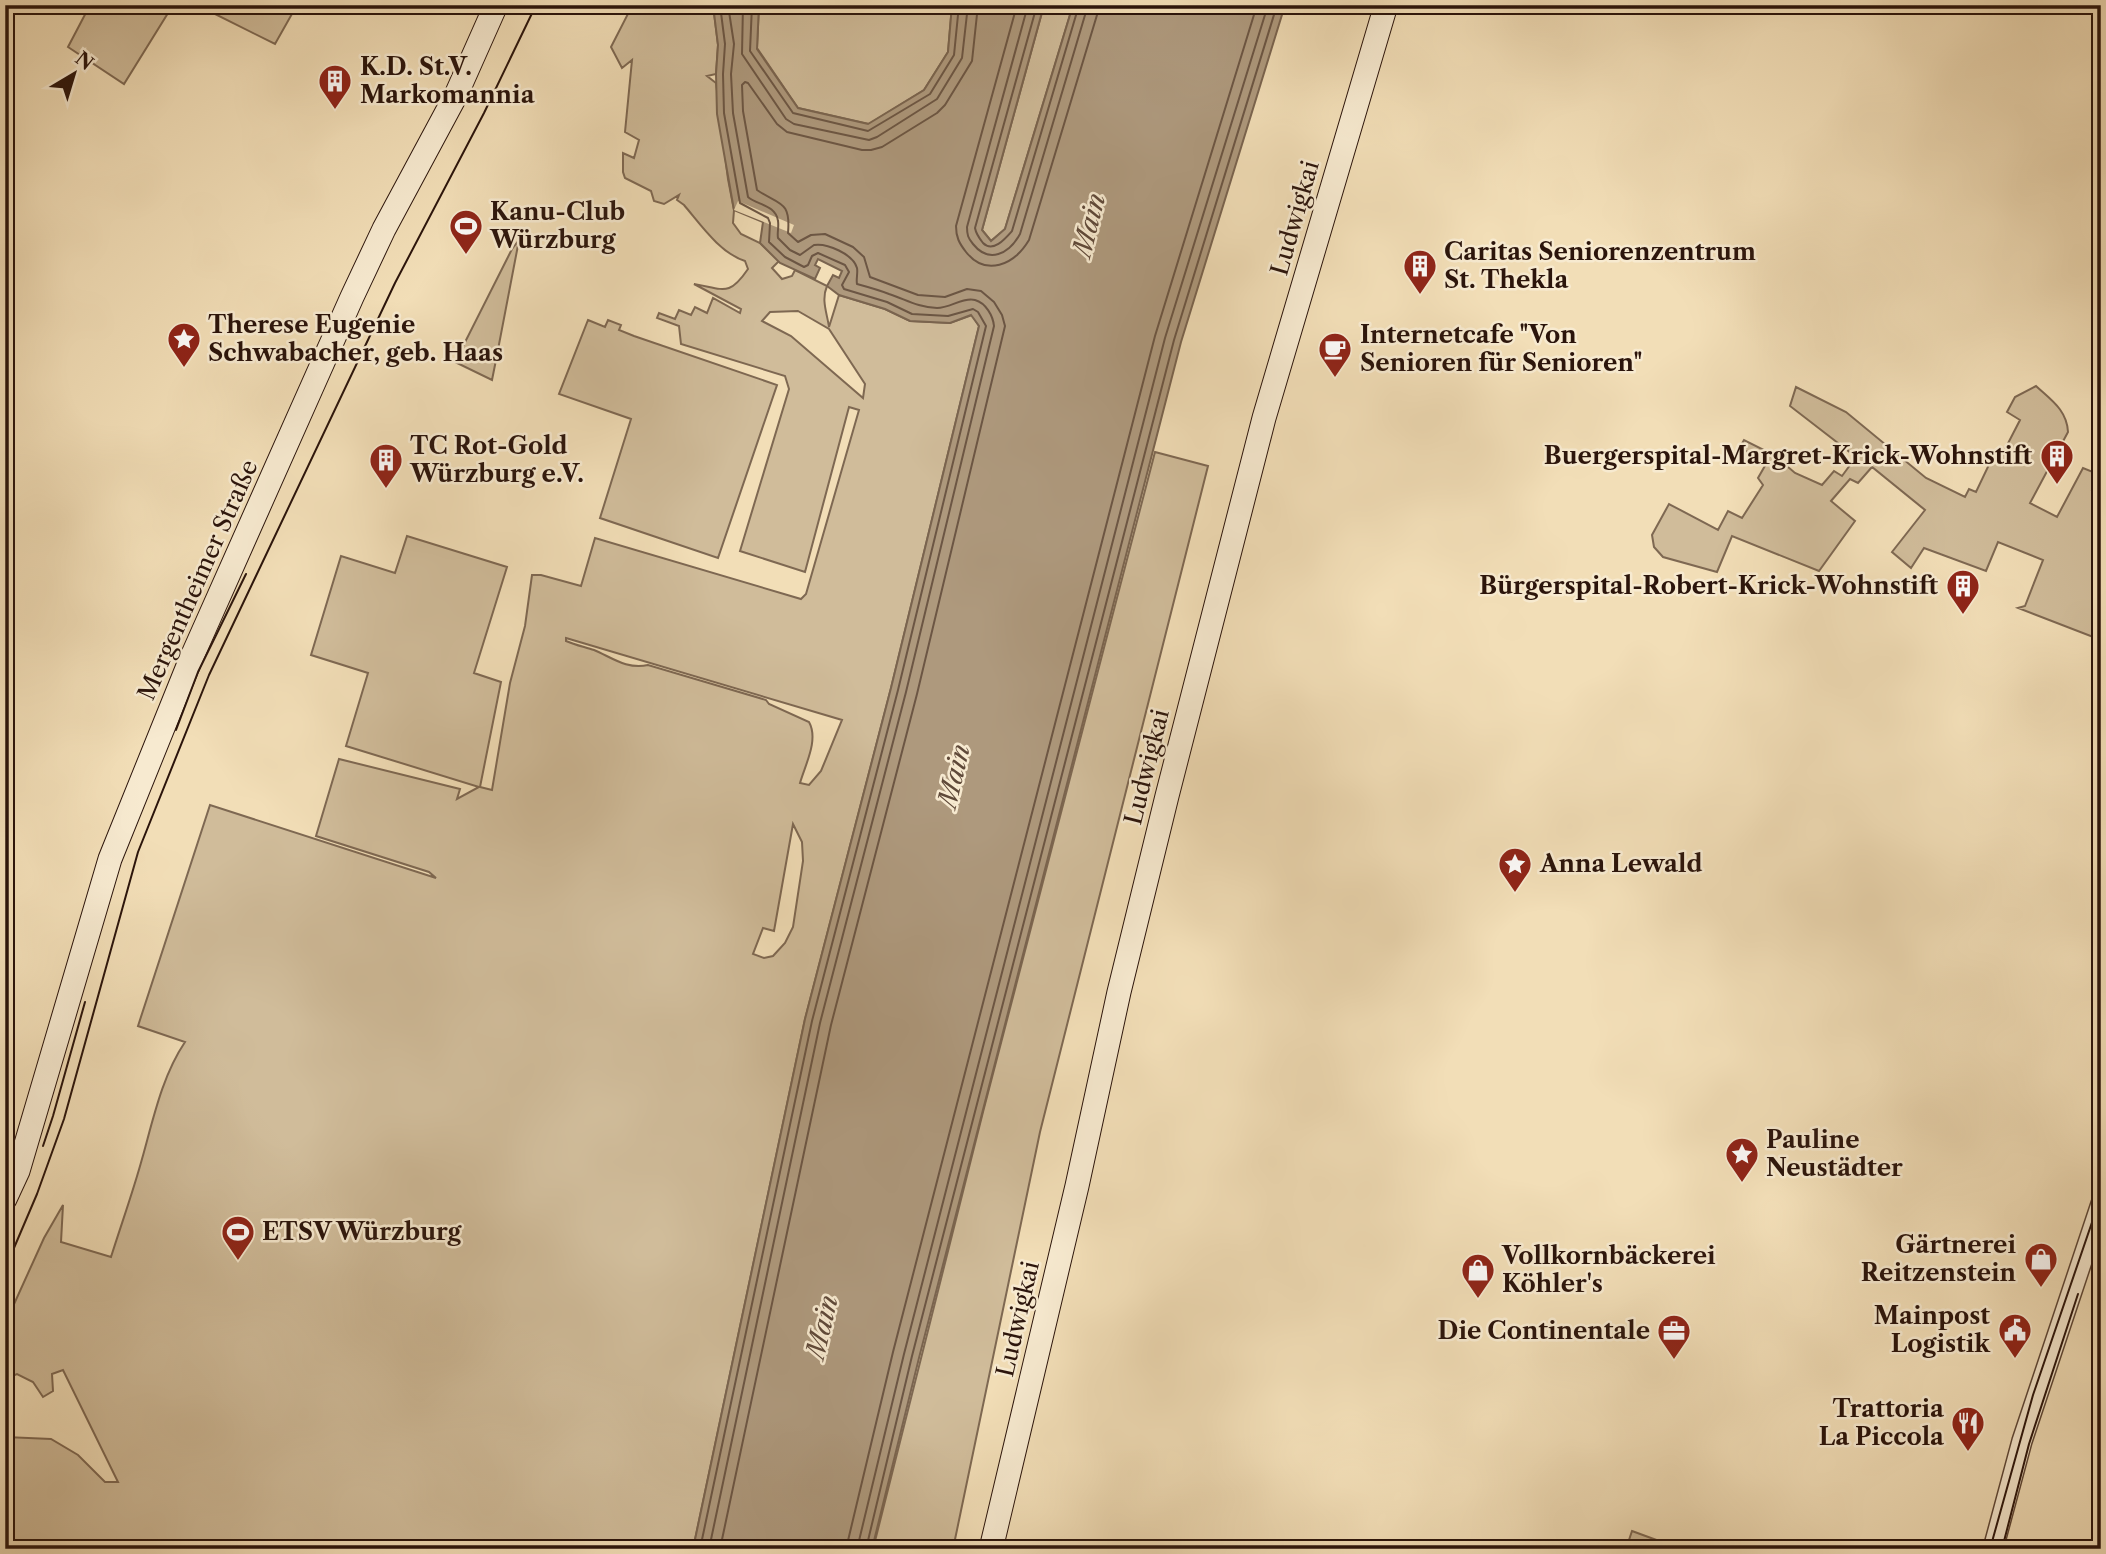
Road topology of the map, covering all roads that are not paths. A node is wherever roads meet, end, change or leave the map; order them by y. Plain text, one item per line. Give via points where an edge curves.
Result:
1 (496, 5) edge
2 (1386, 5) edge
3 (5, 1199) edge
4 (2101, 1204) edge
5 (991, 1549) edge
6 (1993, 1549) edge

1 - 3 main road, Mergentheimer Straße via 456,94 365,268 190,661 110,859 18,1171
2 - 5 main road, Ludwigkai via 1261,428 1119,992
4 - 6 street via 2021,1441

